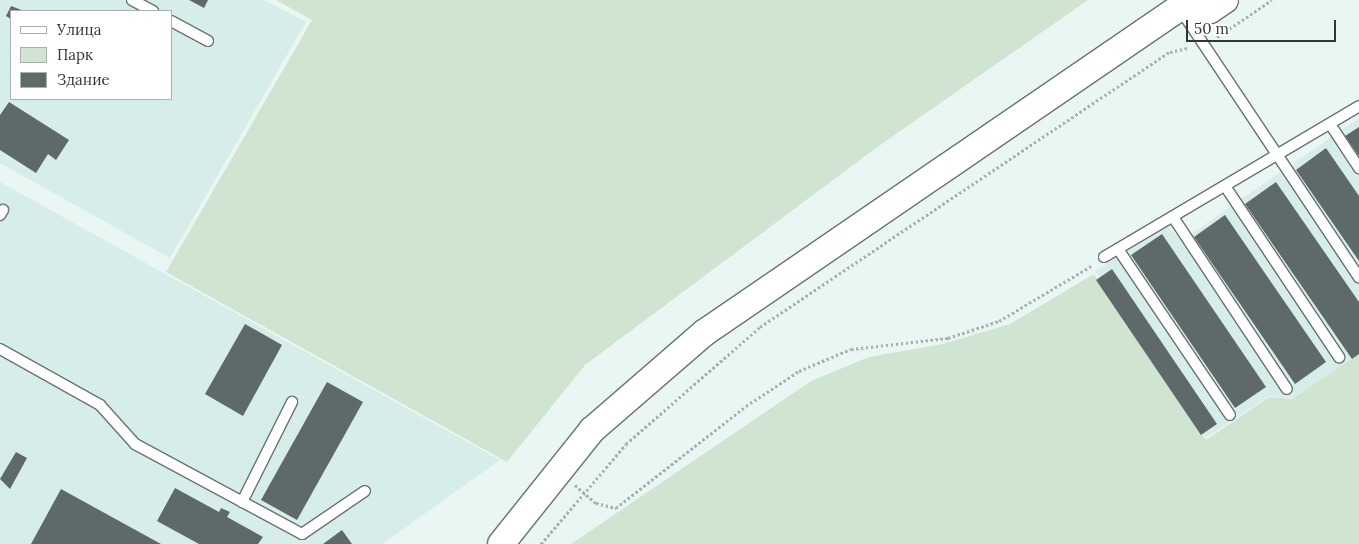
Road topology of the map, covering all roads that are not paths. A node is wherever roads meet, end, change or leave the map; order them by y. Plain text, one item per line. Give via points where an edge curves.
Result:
1 (132, 0) edge
2 (1225, 0) edge
3 (1181, 4) edge
4 (151, 10) edge
5 (172, 22) edge
6 (208, 42) dead end
7 (1359, 106) edge
8 (1330, 124) junction
9 (1278, 155) junction
10 (1359, 168) edge
11 (1225, 186) junction
12 (1173, 217) junction
13 (1118, 249) junction
14 (1104, 257) road end
15 (1359, 277) edge
16 (0, 349) edge
17 (1339, 357) dead end
18 (1287, 389) dead end
19 (292, 402) dead end
20 (1230, 415) dead end
21 (365, 491) dead end
22 (242, 502) junction
23 (501, 544) edge

1 - 4 lane
2 - 3 street via 1210,10
3 - 9 lane via 1205,46
3 - 23 street via 704,333 632,393 558,470
5 - 6 lane
7 - 8 lane
8 - 9 lane
8 - 10 lane
9 - 11 lane
9 - 15 lane
11 - 12 lane
11 - 17 lane
12 - 13 lane
12 - 18 lane
13 - 14 lane
13 - 20 lane
16 - 22 lane via 100,404 135,444
19 - 22 lane
21 - 22 lane via 302,534

